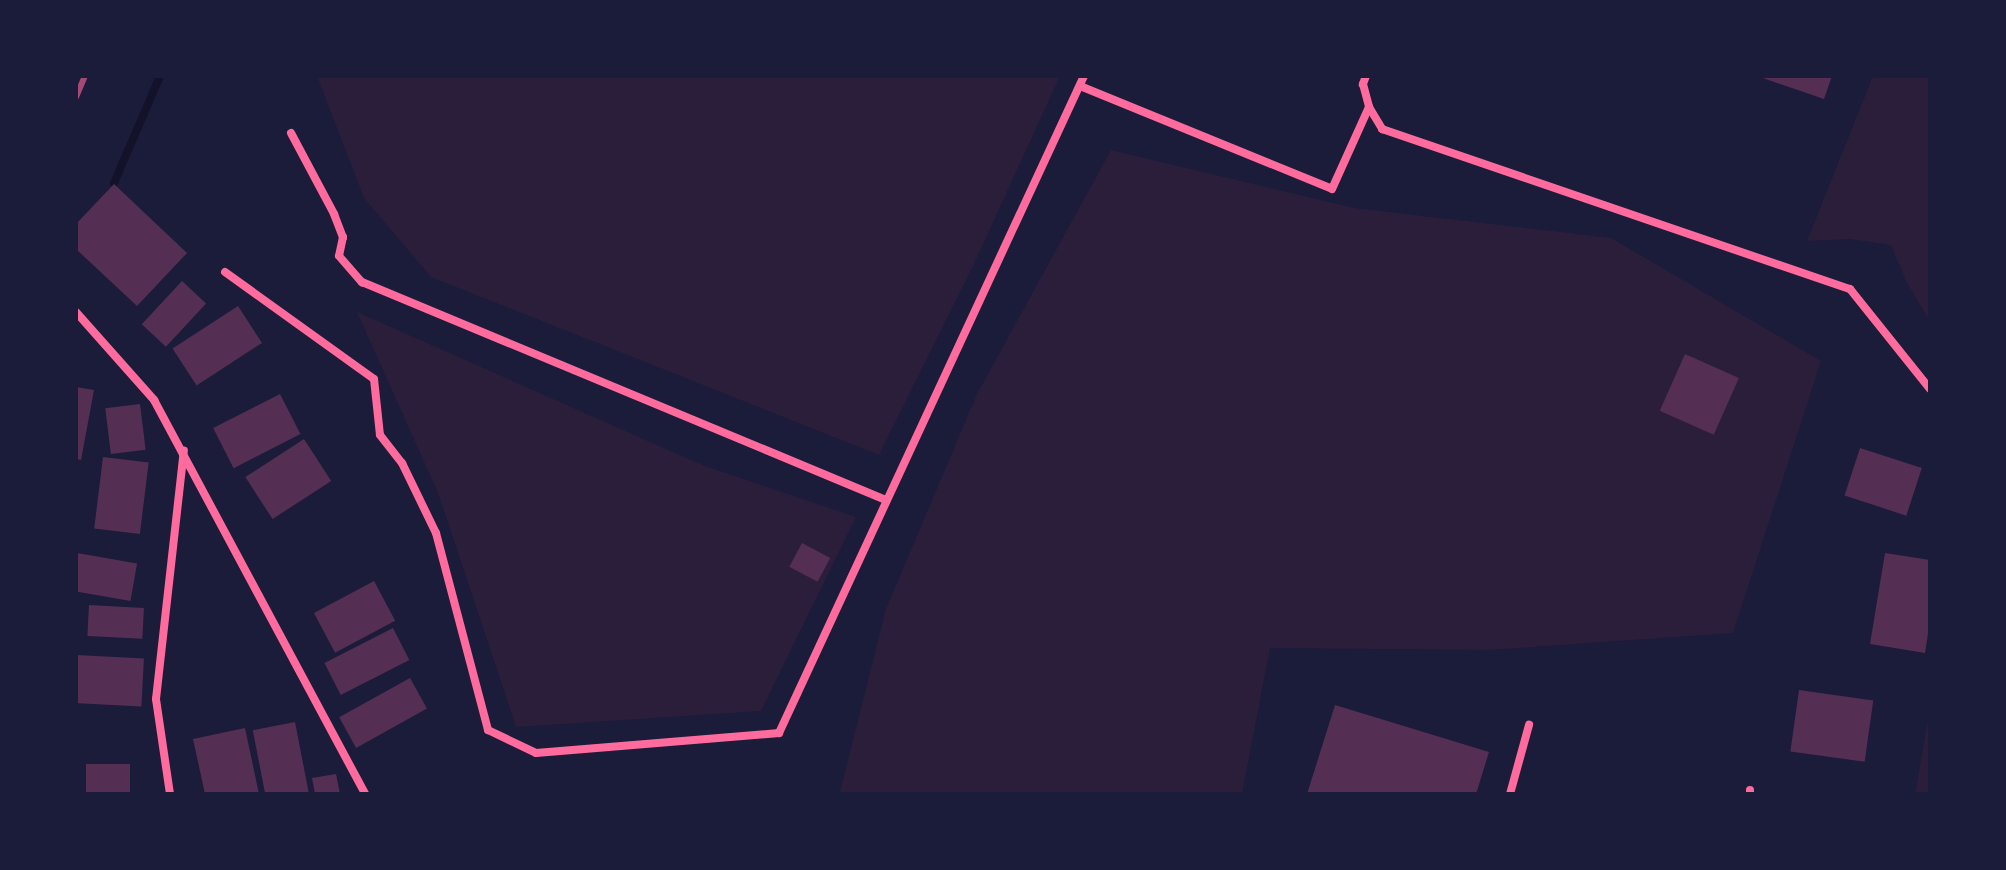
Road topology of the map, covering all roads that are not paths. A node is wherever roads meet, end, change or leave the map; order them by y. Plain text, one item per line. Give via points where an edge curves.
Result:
1 (1084, 76) edge
2 (1366, 76) edge
3 (1080, 86) junction
4 (1369, 107) junction
5 (291, 133) dead end
6 (225, 272) dead end
7 (76, 312) edge
8 (1930, 389) edge
9 (184, 450) junction
10 (886, 500) junction
11 (1529, 725) dead end
12 (170, 794) edge
13 (365, 794) edge
14 (1510, 794) edge

1 - 3 street
2 - 4 street
3 - 4 street via 1332,189
3 - 10 street
4 - 8 street via 1382,129 1850,289
5 - 10 street via 343,237 339,256 362,282
6 - 10 street via 374,379 380,435 402,463 436,533 488,730 536,753 779,733
7 - 9 street via 154,400
9 - 12 street via 156,699
9 - 13 street
11 - 14 street

